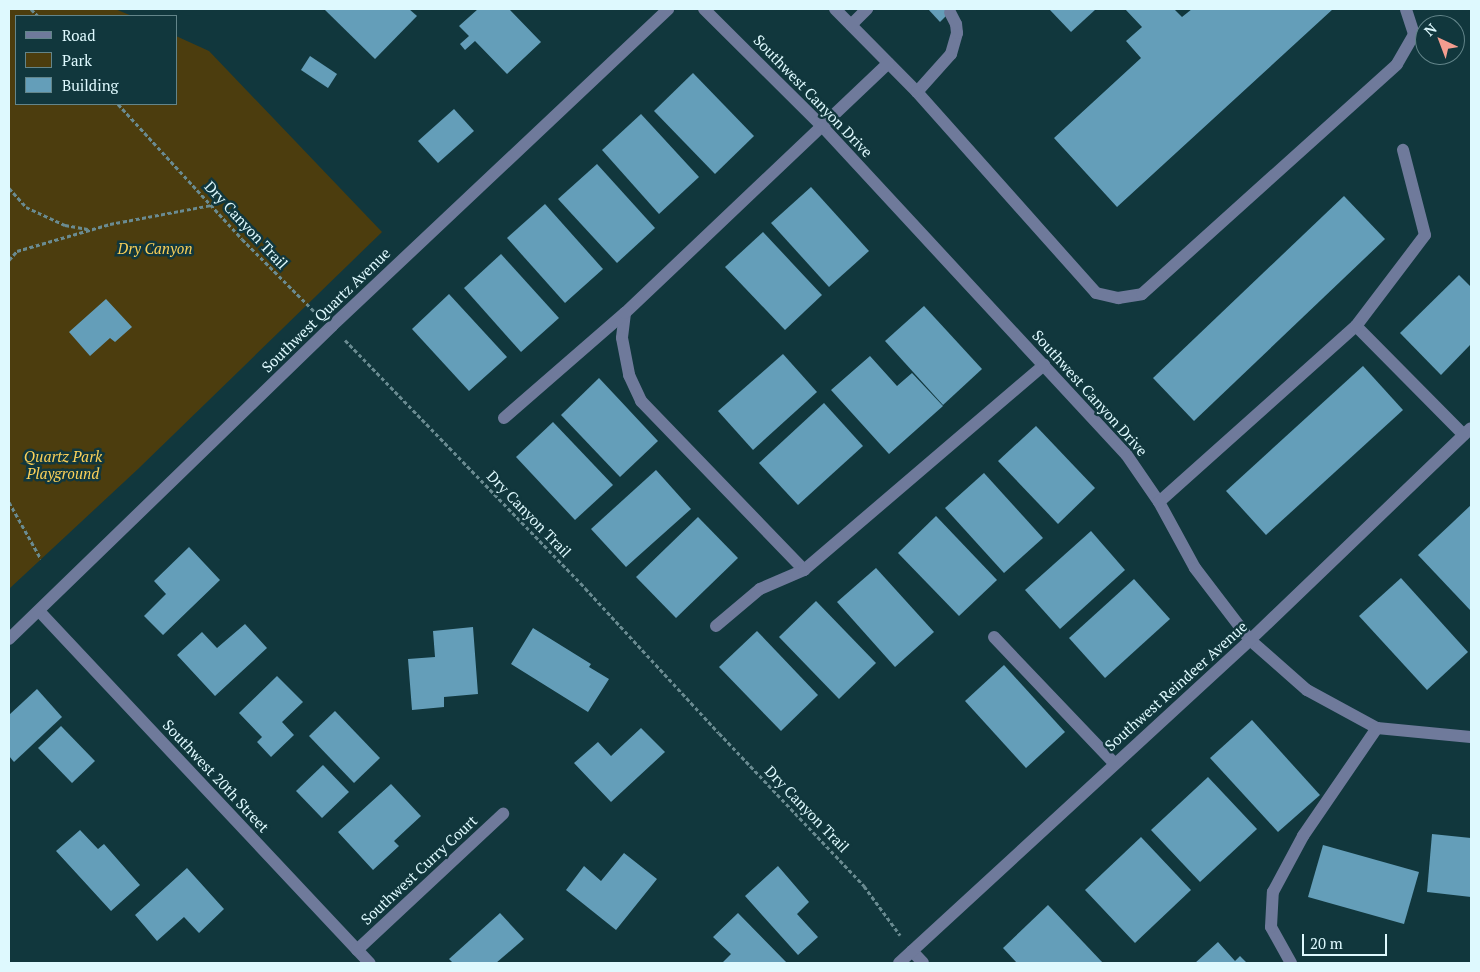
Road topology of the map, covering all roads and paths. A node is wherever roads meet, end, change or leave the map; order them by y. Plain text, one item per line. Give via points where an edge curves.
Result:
1 (668, 9) edge
2 (704, 9) edge
3 (834, 9) edge
4 (867, 9) edge
5 (1406, 9) edge
6 (950, 12) dead end
7 (851, 25) junction
8 (888, 63) junction
9 (917, 92) junction
10 (119, 105) edge
11 (821, 125) junction
12 (1403, 150) dead end
13 (9, 188) edge
14 (212, 205) junction
15 (91, 230) junction
16 (9, 260) edge
17 (626, 313) junction
18 (332, 326) junction
19 (1356, 326) junction
20 (1044, 365) junction
21 (504, 418) dead end
22 (1467, 432) edge
23 (9, 502) edge
24 (1158, 502) junction
25 (41, 559) dead end
26 (804, 570) junction
27 (39, 611) junction
28 (716, 626) dead end
29 (994, 637) dead end
30 (9, 639) edge
31 (1250, 640) junction
32 (1377, 728) junction
33 (1471, 737) edge
34 (1114, 763) junction
35 (503, 814) dead end
36 (357, 950) junction
37 (912, 951) junction
38 (370, 963) edge
39 (898, 963) edge
40 (923, 963) edge
41 (1291, 963) edge

1 - 18 street, Southwest Quartz Avenue
2 - 11 street, Southwest Canyon Drive
3 - 7 street
4 - 7 street
5 - 9 street via 1414,34 1397,64 1142,294 1118,298 1096,293
6 - 9 street via 956,24 951,54
7 - 8 street
8 - 9 street
8 - 11 street
10 - 14 path, Dry Canyon Trail
11 - 17 street
11 - 20 street, Southwest Canyon Drive
12 - 19 street via 1425,235
13 - 15 path via 26,207 65,225
14 - 15 path
14 - 18 path, Dry Canyon Trail via 306,305
15 - 16 path via 17,251
17 - 21 street
17 - 26 street via 622,338 629,375 641,401
18 - 27 street, Southwest Quartz Avenue
18 - 37 path, Dry Canyon Trail via 585,588 864,886
19 - 22 street
19 - 24 street
20 - 24 street, Southwest Canyon Drive via 1126,454
20 - 26 street
22 - 31 street, Southwest Reindeer Avenue
23 - 25 path
24 - 31 street, Southwest Canyon Drive via 1195,568
26 - 28 street via 760,589
27 - 30 street, Southwest Quartz Avenue
27 - 36 street, Southwest 20th Street
29 - 34 street
31 - 32 street, Southwest Canyon Drive via 1307,690
31 - 34 street, Southwest Reindeer Avenue
32 - 33 street, Southwest Canyon Drive
32 - 41 street via 1303,836 1273,892 1271,927
34 - 37 street, Southwest Reindeer Avenue
35 - 36 street, Southwest Curry Court
36 - 38 street, Southwest 20th Street
37 - 39 street, Southwest Reindeer Avenue
37 - 40 street

